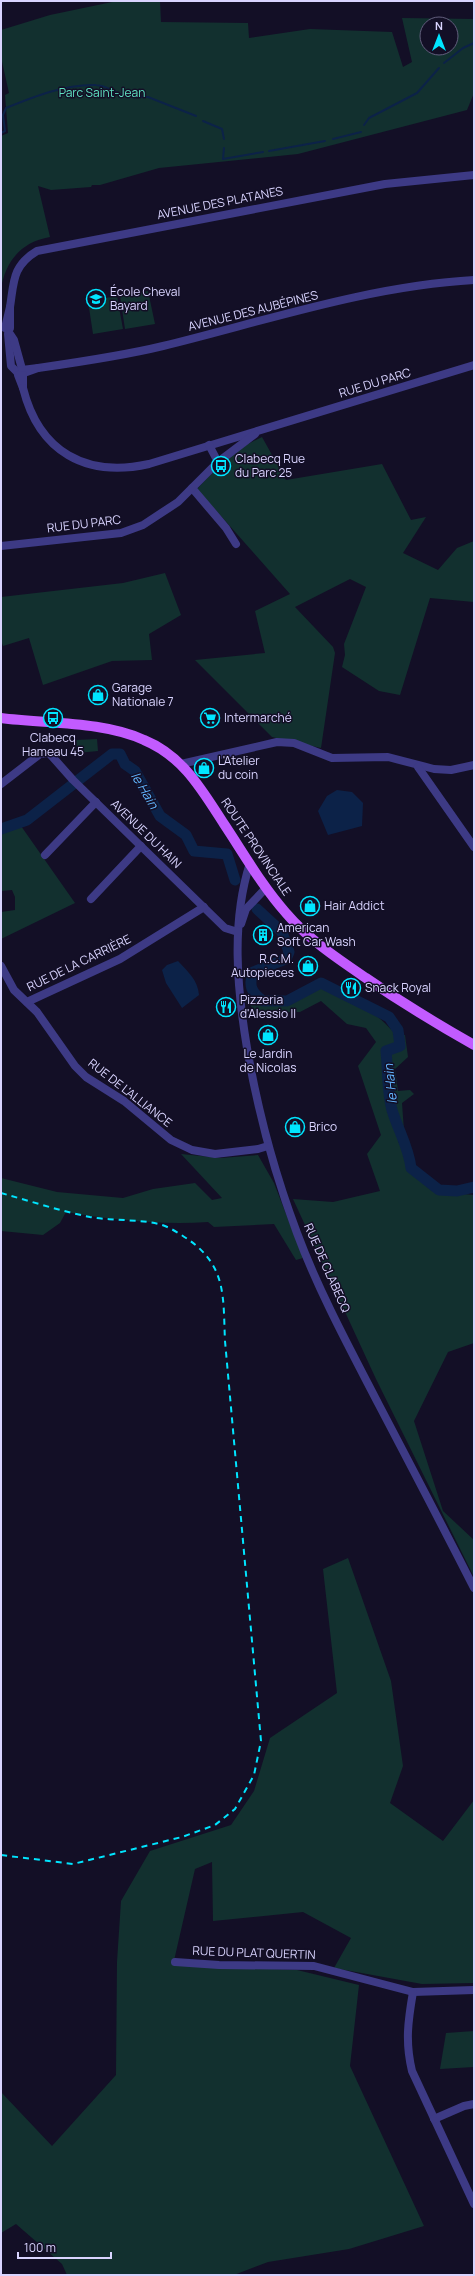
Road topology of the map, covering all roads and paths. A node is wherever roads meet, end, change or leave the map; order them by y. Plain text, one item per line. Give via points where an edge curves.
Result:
1 (474, 175) edge
2 (474, 280) edge
3 (6, 331) edge
4 (474, 365) edge
5 (21, 372) junction
6 (23, 388) joint
7 (259, 431) junction
8 (209, 445) junction
9 (218, 462) junction
10 (192, 488) junction
11 (236, 544) dead end
12 (1, 546) edge
13 (1, 718) edge
14 (181, 764) junction
15 (474, 764) edge
16 (418, 767) junction
17 (1, 784) edge
18 (96, 802) junction
19 (142, 846) junction
20 (474, 847) edge
21 (45, 855) dead end
22 (250, 863) junction
23 (266, 888) junction
24 (91, 899) dead end
25 (204, 908) junction
26 (238, 932) junction
27 (1, 966) edge
28 (27, 1002) junction
29 (474, 1045) edge
30 (268, 1146) junction
31 (474, 1588) edge
32 (175, 1962) dead end
33 (474, 1990) edge
34 (413, 1992) junction
35 (474, 2104) edge
36 (434, 2119) junction
37 (474, 2204) edge

1 - 3 street, AVENUE DES PLATANES via 385,184 44,250 29,256 18,269 11,285
2 - 5 street, AVENUE DES AUBÉPINES via 432,282 343,301 128,354
3 - 5 street, AVENUE DES PLATANES via 11,366
4 - 7 street, RUE DU PARC
5 - 6 street, AVENUE DES PLATANES
6 - 8 street, RUE DU PARC via 33,418 42,434 73,459 89,464 118,469 134,468
7 - 8 street, RUE DU PARC
7 - 9 street, RUE DU PARC
8 - 9 street
9 - 10 street, RUE DU PARC
10 - 11 street via 226,528
10 - 12 street, RUE DU PARC via 164,513 143,525 121,533
13 - 14 main road, ROUTE PROVINCIALE via 98,728 129,734 167,752
14 - 16 street via 277,742 294,744 332,758 388,757
14 - 22 main road, ROUTE PROVINCIALE via 194,776
15 - 16 street via 451,770
16 - 20 street
17 - 18 street, AVENUE DU HAIN via 40,754 50,752 73,780
18 - 19 street, AVENUE DU HAIN
18 - 21 street
19 - 24 street
19 - 25 street, AVENUE DU HAIN
22 - 23 main road, ROUTE PROVINCIALE
22 - 26 street, RUE DE CLABECQ via 240,905
23 - 26 street, RUE DE CLABECQ via 246,909
23 - 29 main road, ROUTE PROVINCIALE via 287,914 329,953 424,1017
25 - 26 street, AVENUE DU HAIN via 228,930
25 - 28 street, RUE DE LA CARRIÈRE via 120,959
26 - 30 street, RUE DE CLABECQ via 242,1018 255,1094
27 - 28 street, RUE DE L'ALLIANCE via 14,990
28 - 30 street, RUE DE L'ALLIANCE via 38,1012 75,1066 124,1101 171,1140 192,1150 215,1154 258,1150
30 - 31 street, RUE DE CLABECQ via 288,1208 316,1278
32 - 34 street, RUE DU PLAT QUERTIN via 218,1966 314,1966
33 - 34 street, RUE DU PLAT QUERTIN
34 - 36 street via 408,2020 407,2050 412,2071
35 - 36 street
36 - 37 street

